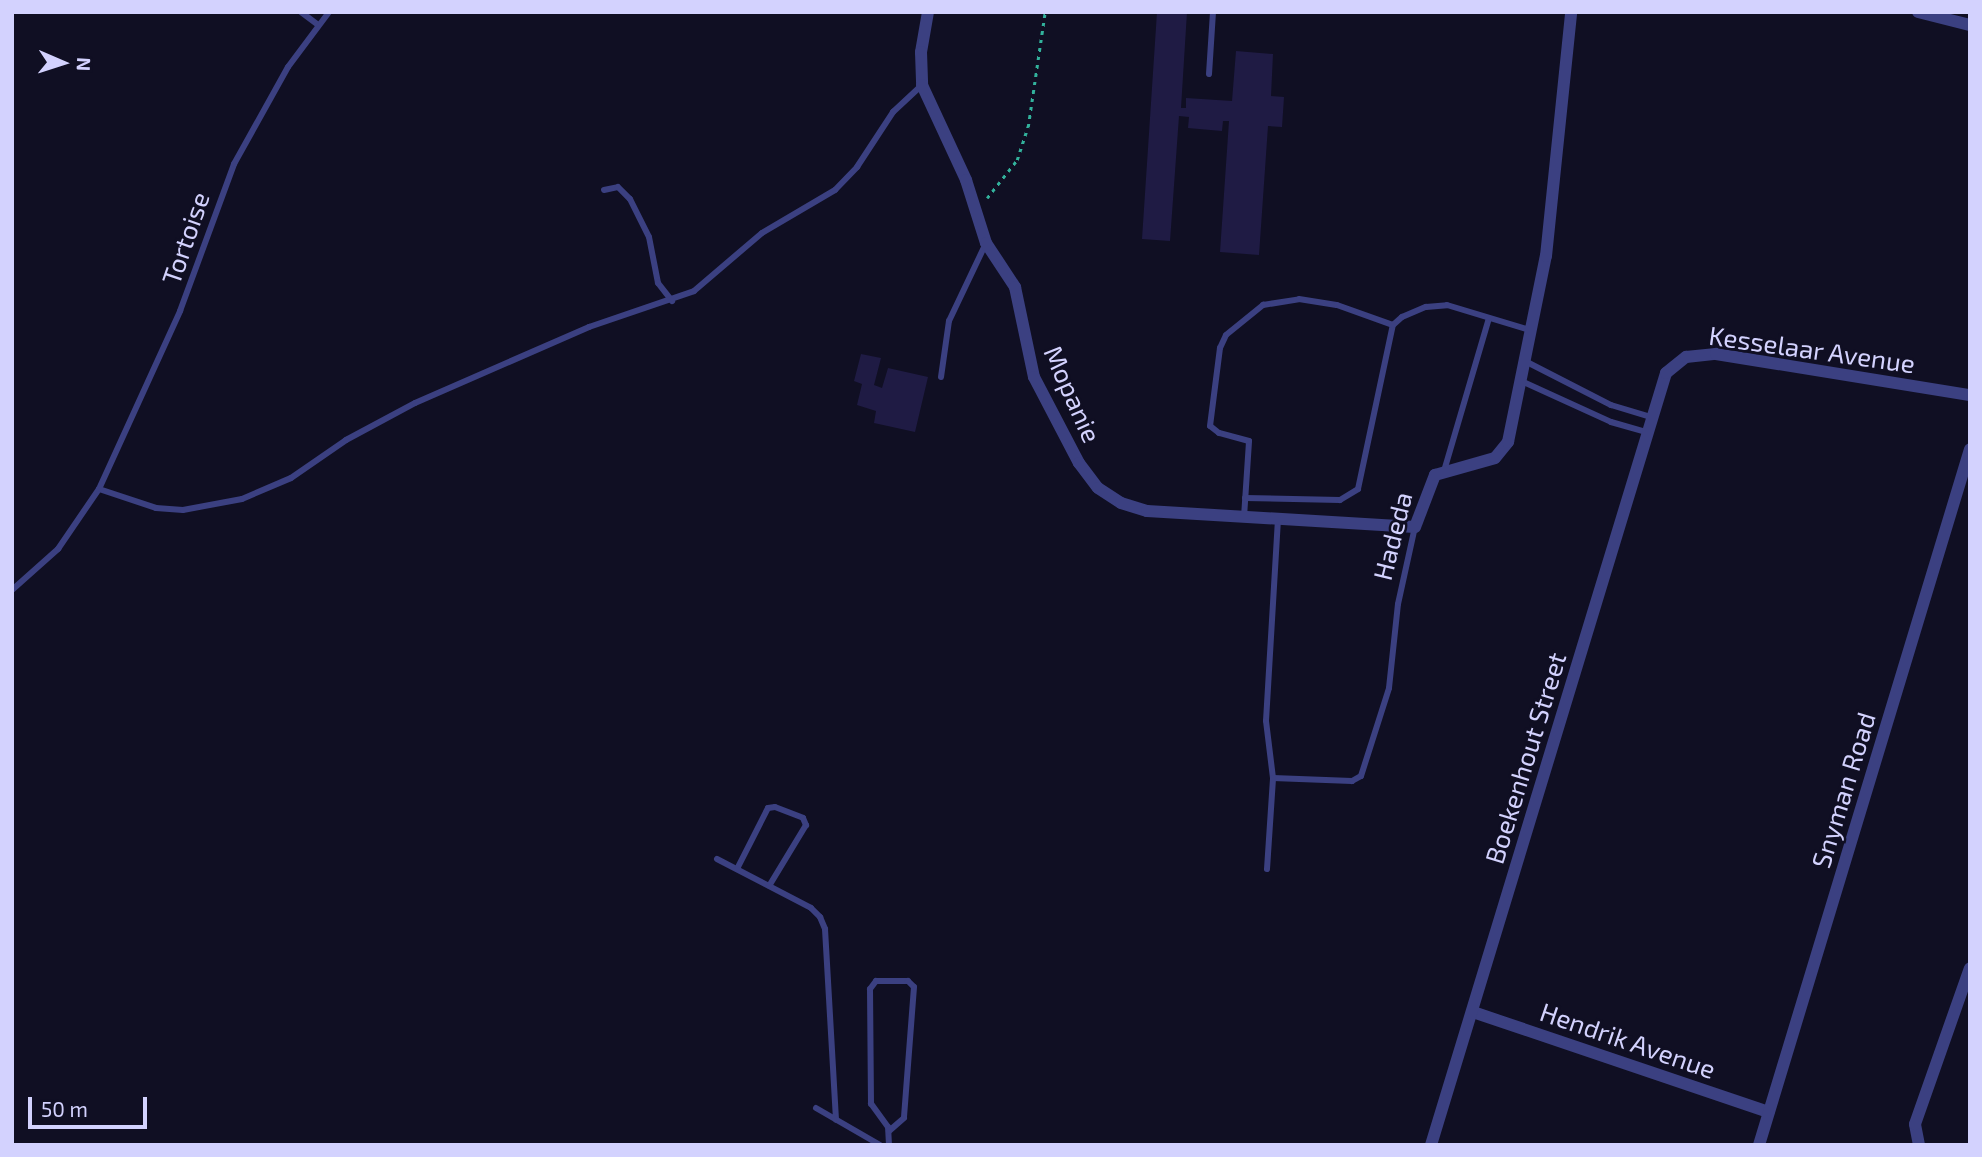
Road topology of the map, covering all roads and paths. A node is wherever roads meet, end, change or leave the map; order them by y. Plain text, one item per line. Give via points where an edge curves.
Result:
1 (302, 12) edge
2 (329, 12) edge
3 (928, 12) edge
4 (1045, 12) edge
5 (1213, 12) edge
6 (1571, 12) edge
7 (1917, 12) edge
8 (318, 25) junction
9 (1970, 25) edge
10 (1209, 75) dead end
11 (922, 85) junction
12 (604, 190) dead end
13 (984, 202) dead end
14 (986, 243) junction
15 (672, 301) junction
16 (1489, 318) junction
17 (1393, 325) junction
18 (1530, 330) junction
19 (1522, 359) junction
20 (941, 377) dead end
21 (1517, 380) junction
22 (1661, 384) joint
23 (1970, 395) edge
24 (1651, 417) junction
25 (1646, 432) junction
26 (1970, 449) edge
27 (1444, 471) junction
28 (99, 489) junction
29 (1245, 498) junction
30 (1244, 517) junction
31 (1278, 519) junction
32 (1415, 527) junction
33 (12, 590) edge
34 (1273, 778) junction
35 (718, 859) dead end
36 (737, 869) junction
37 (1266, 869) dead end
38 (769, 886) junction
39 (1970, 968) edge
40 (1473, 1012) junction
41 (816, 1108) dead end
42 (1769, 1112) junction
43 (836, 1120) junction
44 (889, 1131) junction
45 (880, 1145) edge
46 (889, 1145) edge
47 (1432, 1145) edge
48 (1759, 1145) edge
49 (1919, 1145) edge

1 - 8 lane
2 - 8 lane, Tortoise
3 - 11 street, Mopanie via 921,52
4 - 13 path via 1017,160
5 - 10 lane
6 - 18 street, Hadeda via 1546,256
7 - 9 street
8 - 28 lane, Tortoise via 234,164 180,311
11 - 14 street, Mopanie via 966,180
11 - 15 lane via 893,112 857,167 835,190 774,225 702,287
12 - 15 lane via 618,187 630,199 649,237 657,283
14 - 20 lane via 949,321
14 - 30 street, Mopanie via 1015,287 1034,377 1079,463 1098,488 1121,503 1147,511
15 - 28 lane via 589,327 415,403 346,440 291,478 242,499 183,510 145,505
16 - 17 lane via 1433,306
16 - 18 lane
16 - 27 lane
17 - 29 lane via 1358,489 1340,500
17 - 29 lane via 1337,305 1299,299 1263,305 1226,335 1220,348 1210,426 1249,441
18 - 19 street, Hadeda
19 - 21 street, Hadeda
19 - 24 lane via 1611,405
21 - 25 lane via 1604,419
21 - 27 street, Hadeda via 1503,453
22 - 23 street, Kesselaar Avenue via 1674,364 1699,353
22 - 24 street, Boekenhout Street
24 - 25 street, Boekenhout Street
25 - 40 street, Boekenhout Street
26 - 42 street, Snyman Road
27 - 32 street, Hadeda via 1429,483
28 - 33 lane, Tortoise via 58,549
29 - 30 lane
30 - 31 street, Mopanie
31 - 32 street, Mopanie
31 - 34 lane via 1266,721
32 - 34 lane, Hadeda via 1398,604 1388,688 1361,776 1352,781
34 - 37 lane
35 - 36 lane
36 - 38 lane
36 - 38 lane via 768,808 803,818 806,825
38 - 43 lane via 811,908 825,929
39 - 49 street via 1915,1124
40 - 42 street, Hendrik Avenue
40 - 47 street, Boekenhout Street
41 - 43 lane
42 - 48 street, Snyman Road
43 - 45 lane
44 - 44 lane via 871,1104 870,989 876,981 908,981 914,986 904,1118
44 - 46 lane

